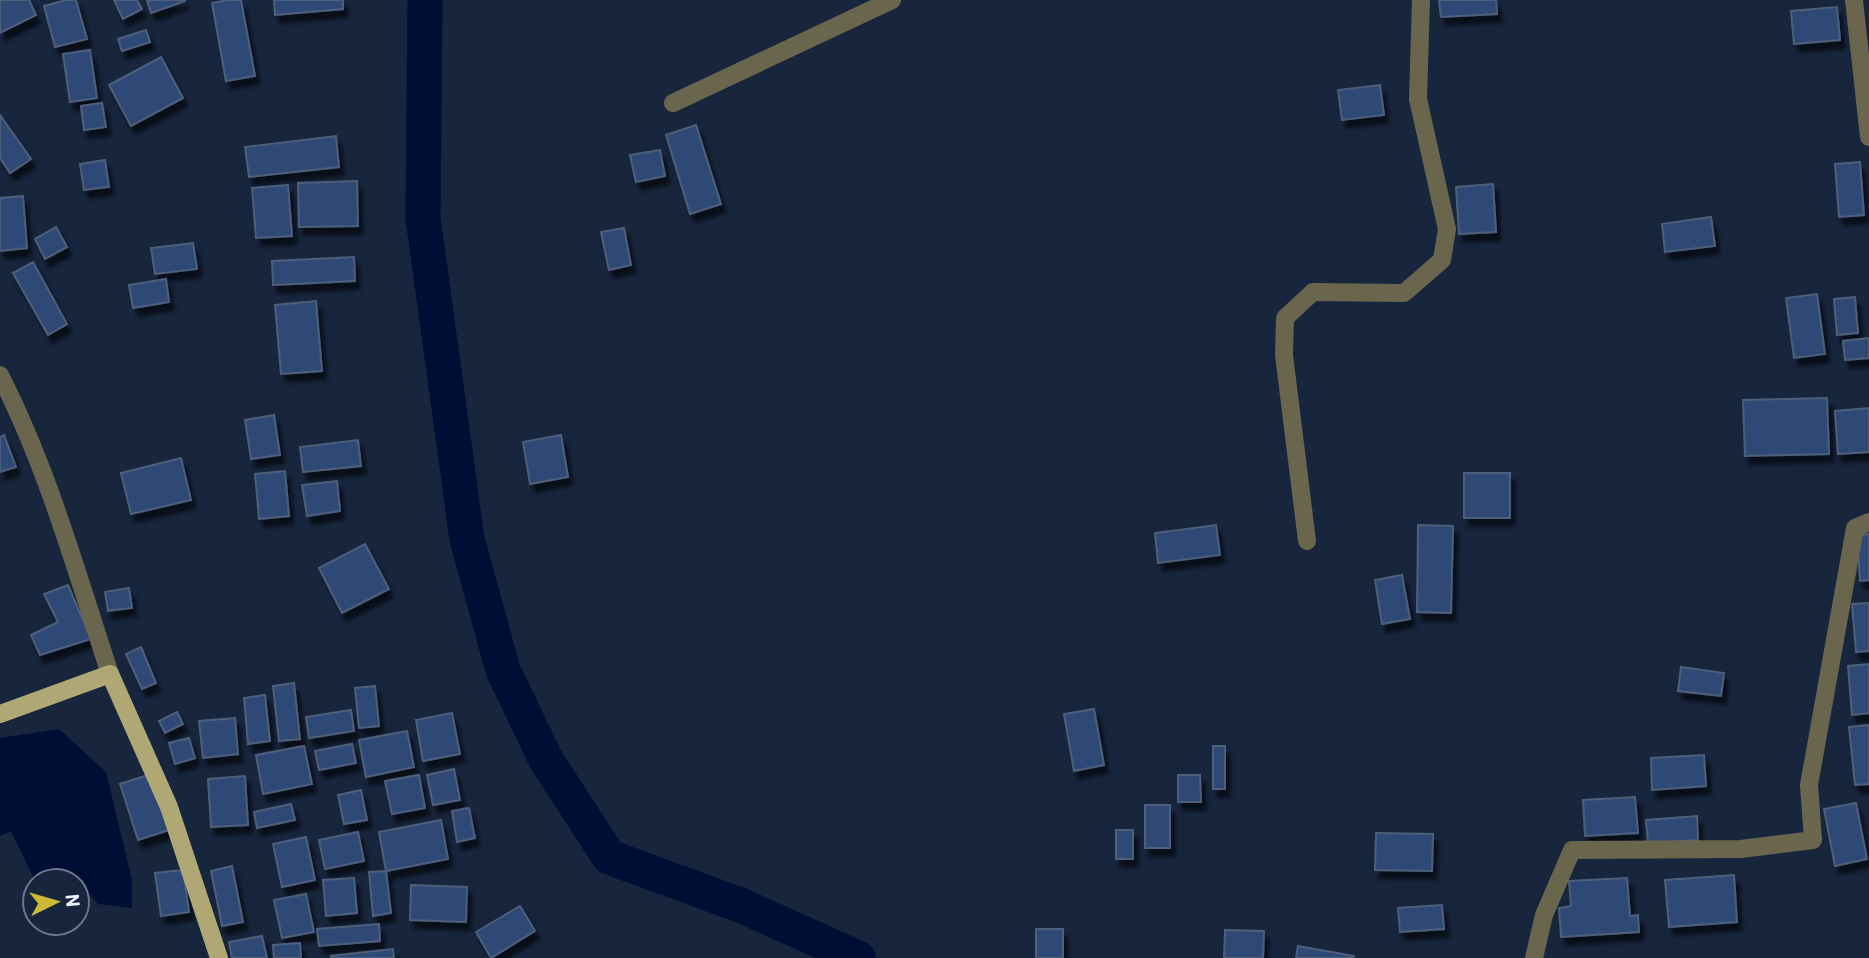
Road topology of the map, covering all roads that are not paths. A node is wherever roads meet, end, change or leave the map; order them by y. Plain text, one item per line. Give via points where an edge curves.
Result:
1 (892, 0) edge
2 (1421, 0) edge
3 (1854, 0) edge
4 (673, 103) dead end
5 (1869, 137) edge
6 (0, 375) edge
7 (1869, 523) edge
8 (1307, 541) dead end
9 (110, 674) junction
10 (0, 714) edge
11 (219, 958) edge
12 (1534, 958) edge

1 - 4 street
2 - 8 street via 1418,99 1447,229 1442,260 1404,293 1313,292 1285,318 1284,355
3 - 5 street
6 - 9 street via 60,525
7 - 12 street via 1855,528 1809,785 1813,840 1741,849 1572,850 1544,915
9 - 10 main road
9 - 11 main road via 169,807

